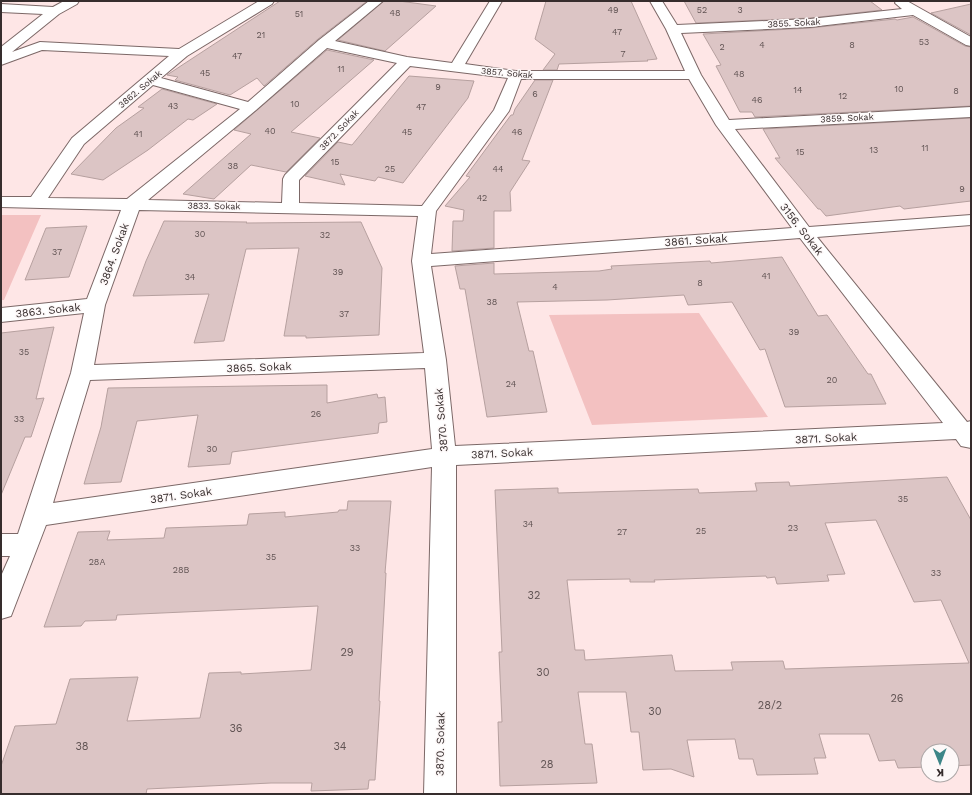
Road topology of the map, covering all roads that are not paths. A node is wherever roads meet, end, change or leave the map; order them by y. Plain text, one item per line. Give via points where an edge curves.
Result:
1 (73, 1) edge
2 (268, 1) edge
3 (377, 1) edge
4 (496, 1) edge
5 (656, 1) edge
6 (896, 1) edge
7 (1, 8) edge
8 (55, 11) junction
9 (914, 11) junction
10 (673, 29) junction
11 (971, 42) edge
12 (324, 43) junction
13 (182, 53) junction
14 (1, 54) edge
15 (1, 61) edge
16 (407, 61) junction
17 (456, 67) junction
18 (516, 75) junction
19 (694, 76) junction
20 (150, 80) junction
21 (251, 107) junction
22 (971, 112) edge
23 (724, 124) junction
24 (1, 202) edge
25 (36, 203) junction
26 (132, 204) junction
27 (290, 208) junction
28 (428, 211) junction
29 (971, 220) edge
30 (804, 232) junction
31 (421, 261) junction
32 (95, 305) junction
33 (1, 315) edge
34 (435, 360) junction
35 (82, 373) junction
36 (968, 435) edge
37 (444, 456) junction
38 (37, 516) junction
39 (1, 545) edge
40 (27, 545) junction
41 (1, 607) edge
42 (440, 794) edge

1 - 8 street
2 - 13 street, 3862. Sokak
3 - 12 street
4 - 17 street
5 - 10 street, 3156. Sokak
6 - 9 street
7 - 8 street
8 - 14 street
9 - 10 street, 3855. Sokak via 810,23
9 - 11 street
10 - 19 street, 3156. Sokak
12 - 16 street, 3857. Sokak
12 - 21 street
13 - 15 street via 40,46
13 - 20 street, 3862. Sokak
16 - 17 street, 3857. Sokak
16 - 27 street, 3872. Sokak via 291,179
17 - 18 street, 3857. Sokak
18 - 19 street, 3857. Sokak
18 - 28 street, 3870. Sokak via 501,112
19 - 23 street, 3156. Sokak
20 - 21 street
20 - 25 street, 3862. Sokak via 78,141
21 - 26 street
22 - 23 street, 3859. Sokak
23 - 30 street, 3156. Sokak
24 - 25 street, 3833. Sokak
25 - 26 street, 3833. Sokak
26 - 27 street, 3833. Sokak
26 - 32 street, 3864. Sokak
27 - 28 street, 3833. Sokak
28 - 31 street, 3870. Sokak
29 - 30 street, 3861. Sokak
30 - 31 street, 3861. Sokak
30 - 36 street, 3156. Sokak
31 - 34 street, 3870. Sokak
32 - 33 street, 3863. Sokak
32 - 35 street, 3864. Sokak
34 - 35 street, 3865. Sokak
34 - 37 street, 3870. Sokak
35 - 38 street, 3864. Sokak
36 - 37 street, 3871. Sokak
37 - 38 street, 3871. Sokak
37 - 42 street, 3870. Sokak
38 - 40 street, 3864. Sokak
39 - 40 street
40 - 41 street, 3864. Sokak

